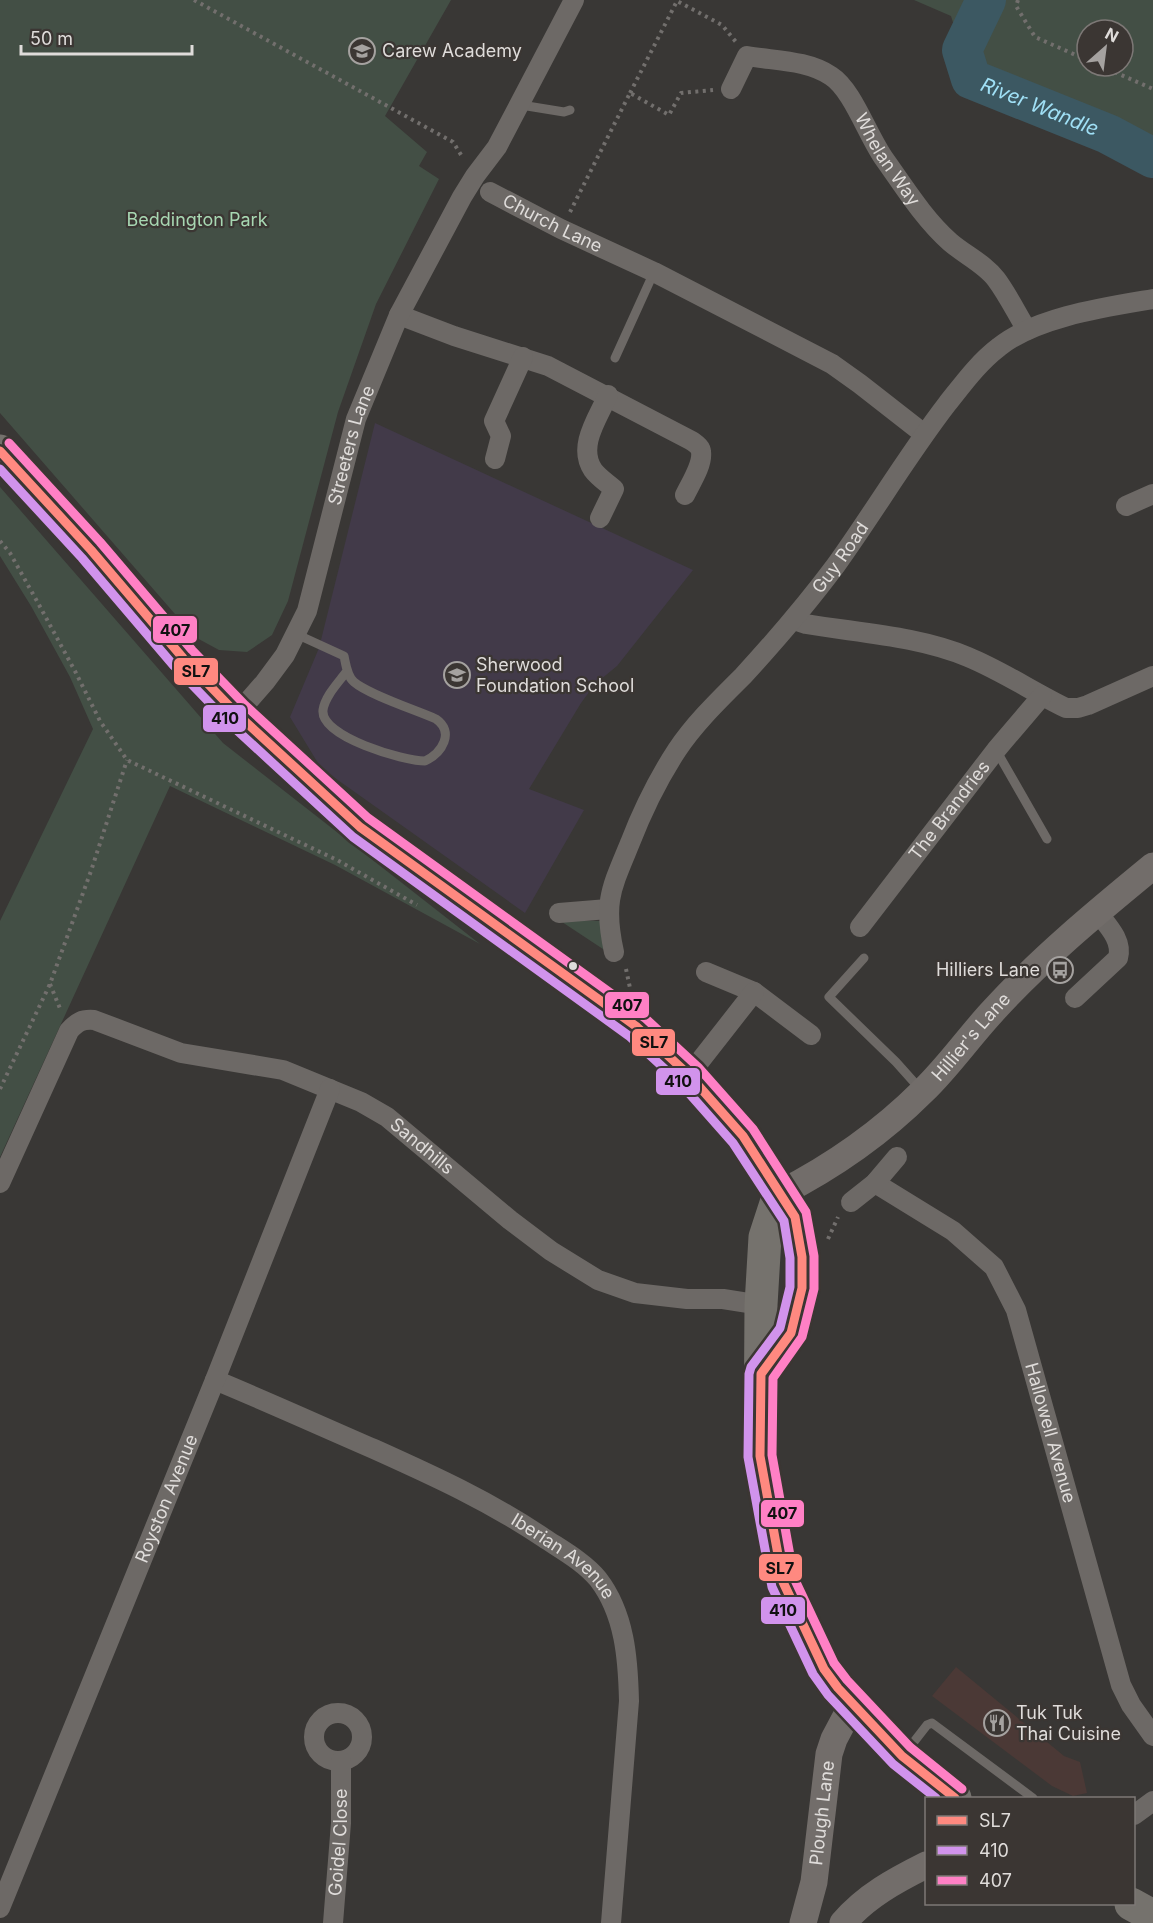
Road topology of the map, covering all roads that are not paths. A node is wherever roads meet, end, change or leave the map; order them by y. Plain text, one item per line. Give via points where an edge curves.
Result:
1 (574, 0) edge
2 (731, 89) road end
3 (520, 105) junction
4 (570, 110) dead end
5 (475, 176) junction
6 (490, 192) joint
7 (654, 272) junction
8 (1153, 298) edge
9 (399, 315) junction
10 (1027, 330) junction
11 (523, 357) junction
12 (615, 358) dead end
13 (608, 395) junction
14 (924, 434) junction
15 (0, 451) edge
16 (495, 459) dead end
17 (685, 495) dead end
18 (1153, 495) edge
19 (1126, 506) dead end
20 (600, 518) dead end
21 (794, 620) junction
22 (296, 634) junction
23 (348, 671) junction
24 (1153, 676) edge
25 (1042, 696) junction
26 (237, 714) junction
27 (996, 750) junction
28 (1047, 839) dead end
29 (1153, 866) edge
30 (608, 909) junction
31 (1097, 912) junction
32 (559, 913) dead end
33 (860, 927) dead end
34 (613, 949) road end
35 (864, 958) dead end
36 (706, 972) dead end
37 (754, 992) junction
38 (1075, 998) dead end
39 (811, 1035) dead end
40 (688, 1075) junction
41 (330, 1089) junction
42 (923, 1092) junction
43 (897, 1156) dead end
44 (0, 1183) edge
45 (876, 1183) junction
46 (779, 1194) junction
47 (851, 1202) road end
48 (761, 1305) junction
49 (761, 1374) junction
50 (215, 1380) junction
51 (852, 1705) junction
52 (1153, 1736) edge
53 (903, 1756) junction
54 (341, 1761) dead end
55 (954, 1797) edge
56 (1032, 1797) edge
57 (1153, 1801) edge
58 (1135, 1814) edge
59 (925, 1866) edge
60 (1133, 1905) edge
61 (0, 1908) edge
62 (806, 1914) edge
63 (1153, 1916) edge
64 (847, 1919) edge
65 (333, 1923) edge
66 (611, 1923) edge

1 - 3 street, Streeters Lane
2 - 10 street, Whelan Way via 747,56 806,64 832,76 844,88 878,150 924,214 948,241 996,279
3 - 4 lane
3 - 5 street, Streeters Lane via 497,147
5 - 6 lane, Church Lane
5 - 9 street, Streeters Lane
6 - 7 street, Church Lane
7 - 12 lane
7 - 14 street, Church Lane via 832,364
8 - 10 street, Guy Road via 1105,307
9 - 11 street
9 - 22 street, Streeters Lane via 356,418 311,597
10 - 14 street, Guy Road via 983,361
11 - 13 street
11 - 16 street via 494,421 501,436
13 - 17 street via 699,447 700,463
13 - 20 street via 586,451 594,472 614,489
14 - 21 street, Guy Road
15 - 26 highway
18 - 19 street
21 - 25 street via 947,649
21 - 30 street, Guy Road via 677,750 633,835
22 - 23 lane via 344,656
22 - 26 street, Streeters Lane via 285,655
23 - 23 lane via 353,681 364,688 444,724 446,737 438,752 425,762 406,759 330,728 323,710
24 - 25 street via 1078,708 1066,708
25 - 27 street, The Brandries
26 - 40 highway via 360,826 637,1027
27 - 28 lane
27 - 33 street, The Brandries
29 - 31 main road, Hillier's Lane
30 - 32 street
30 - 34 street, Guy Road
31 - 38 street via 1120,951 1118,958
31 - 42 main road, Hillier's Lane via 992,1012
35 - 42 lane via 829,997
36 - 37 street
37 - 39 street
37 - 40 street
40 - 46 highway via 743,1136
41 - 44 street, Sandhills via 283,1070 181,1053 85,1019 69,1031
41 - 48 street, Sandhills via 387,1117 510,1220 598,1280 635,1293
41 - 50 street, Royston Avenue
42 - 46 main road, Hillier's Lane via 855,1150
43 - 45 street
45 - 47 street
45 - 52 street, Hallowell Avenue via 953,1231 994,1267 1016,1310 1120,1685
46 - 48 highway via 765,1237
46 - 49 highway via 795,1217 802,1257 802,1288 790,1333
48 - 49 highway
49 - 51 highway via 760,1456 783,1582 824,1669
50 - 61 street, Royston Avenue
50 - 66 street, Iberian Avenue via 454,1485 496,1507 597,1578 616,1613 628,1668
51 - 53 highway
51 - 62 main road, Plough Lane via 829,1754 814,1882
53 - 55 highway
53 - 56 lane via 932,1723
54 - 65 street, Goidel Close via 341,1823
57 - 58 street
59 - 64 main road via 890,1882
60 - 63 highway
62 - 64 main road via 833,1913

